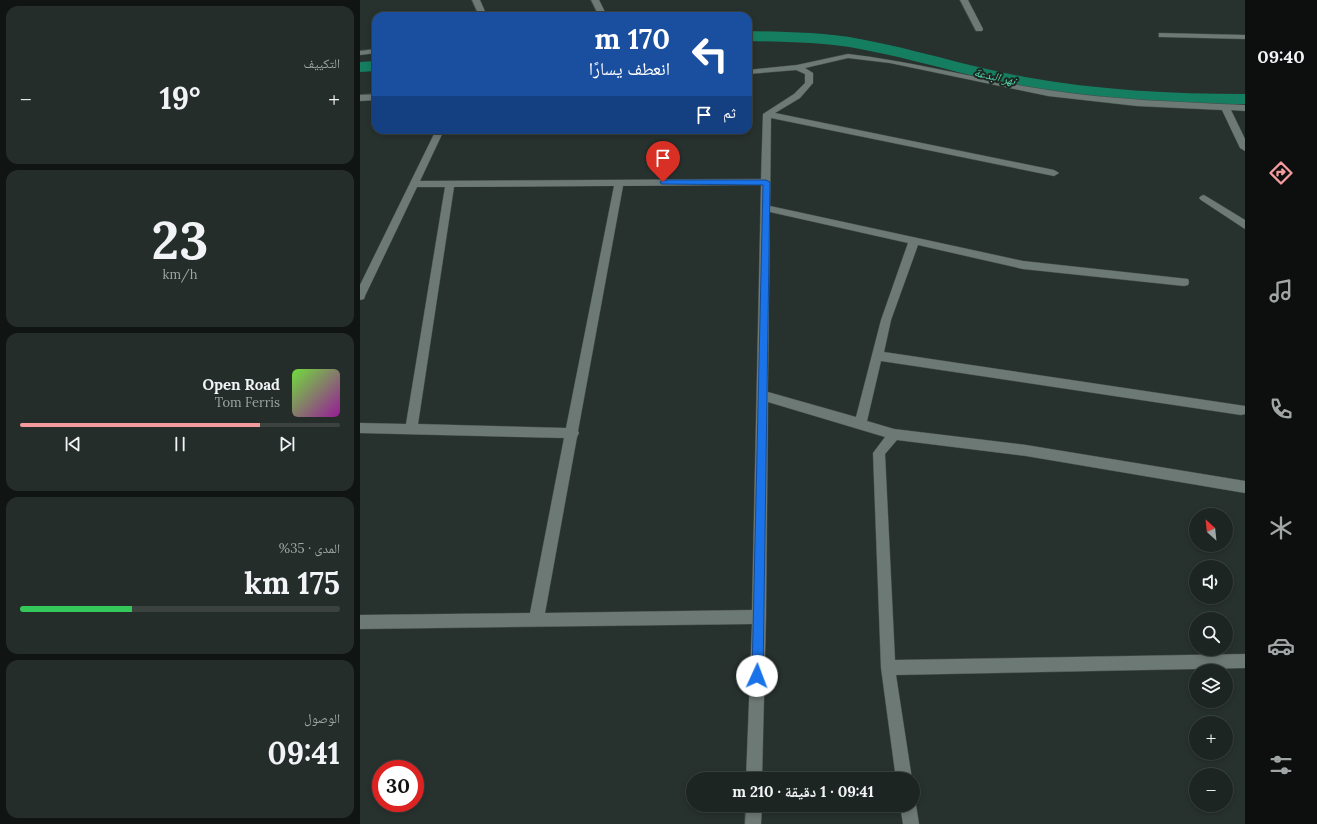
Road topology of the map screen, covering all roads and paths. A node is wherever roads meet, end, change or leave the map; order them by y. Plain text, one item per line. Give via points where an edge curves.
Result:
1 (476, 0) edge
2 (595, 0) edge
3 (964, 0) edge
4 (481, 12) edge
5 (601, 12) edge
6 (979, 29) dead end
7 (1162, 35) dead end
8 (1245, 37) edge
9 (372, 52) edge
10 (360, 53) edge
11 (797, 67) junction
12 (752, 72) edge
13 (372, 97) edge
14 (360, 98) edge
15 (1225, 107) junction
16 (1245, 108) edge
17 (767, 114) junction
18 (438, 134) edge
19 (1245, 148) edge
20 (1054, 173) dead end
21 (766, 182) junction
22 (619, 183) junction
23 (414, 184) junction
24 (450, 184) junction
25 (1204, 198) dead end
26 (766, 208) junction
27 (1245, 224) edge
28 (914, 242) junction
29 (1184, 282) dead end
30 (360, 296) edge
31 (877, 356) junction
32 (763, 395) junction
33 (1241, 410) dead end
34 (860, 424) junction
35 (360, 428) edge
36 (411, 429) junction
37 (572, 433) junction
38 (894, 434) junction
39 (1245, 487) edge
40 (759, 617) junction
41 (536, 620) junction
42 (360, 622) edge
43 (1245, 661) edge
44 (888, 668) junction
45 (754, 772) edge
46 (903, 772) edge
47 (754, 812) edge
48 (909, 812) edge
49 (753, 824) edge
50 (911, 824) edge

1 - 4 street
2 - 5 street
3 - 6 street
7 - 8 street
9 - 10 street
11 - 12 street
11 - 15 street via 848,56 890,61 1048,93 1137,103
11 - 17 street via 809,73 809,83 797,96
13 - 14 street
15 - 16 street
15 - 19 street
17 - 20 street
17 - 21 street
18 - 23 street
21 - 22 street
21 - 26 street
22 - 24 street
22 - 37 street
23 - 24 street
23 - 30 street
24 - 36 street
25 - 27 street
26 - 28 street
26 - 32 street
28 - 29 street via 1023,266
28 - 31 street via 886,320
31 - 33 street
31 - 34 street
32 - 34 street
32 - 40 street
34 - 38 street
35 - 36 street
36 - 37 street
37 - 41 street
38 - 39 street via 1033,452
38 - 44 street via 879,453
40 - 41 street
40 - 45 street
41 - 42 street
43 - 44 street
44 - 46 street
47 - 49 street
48 - 50 street

